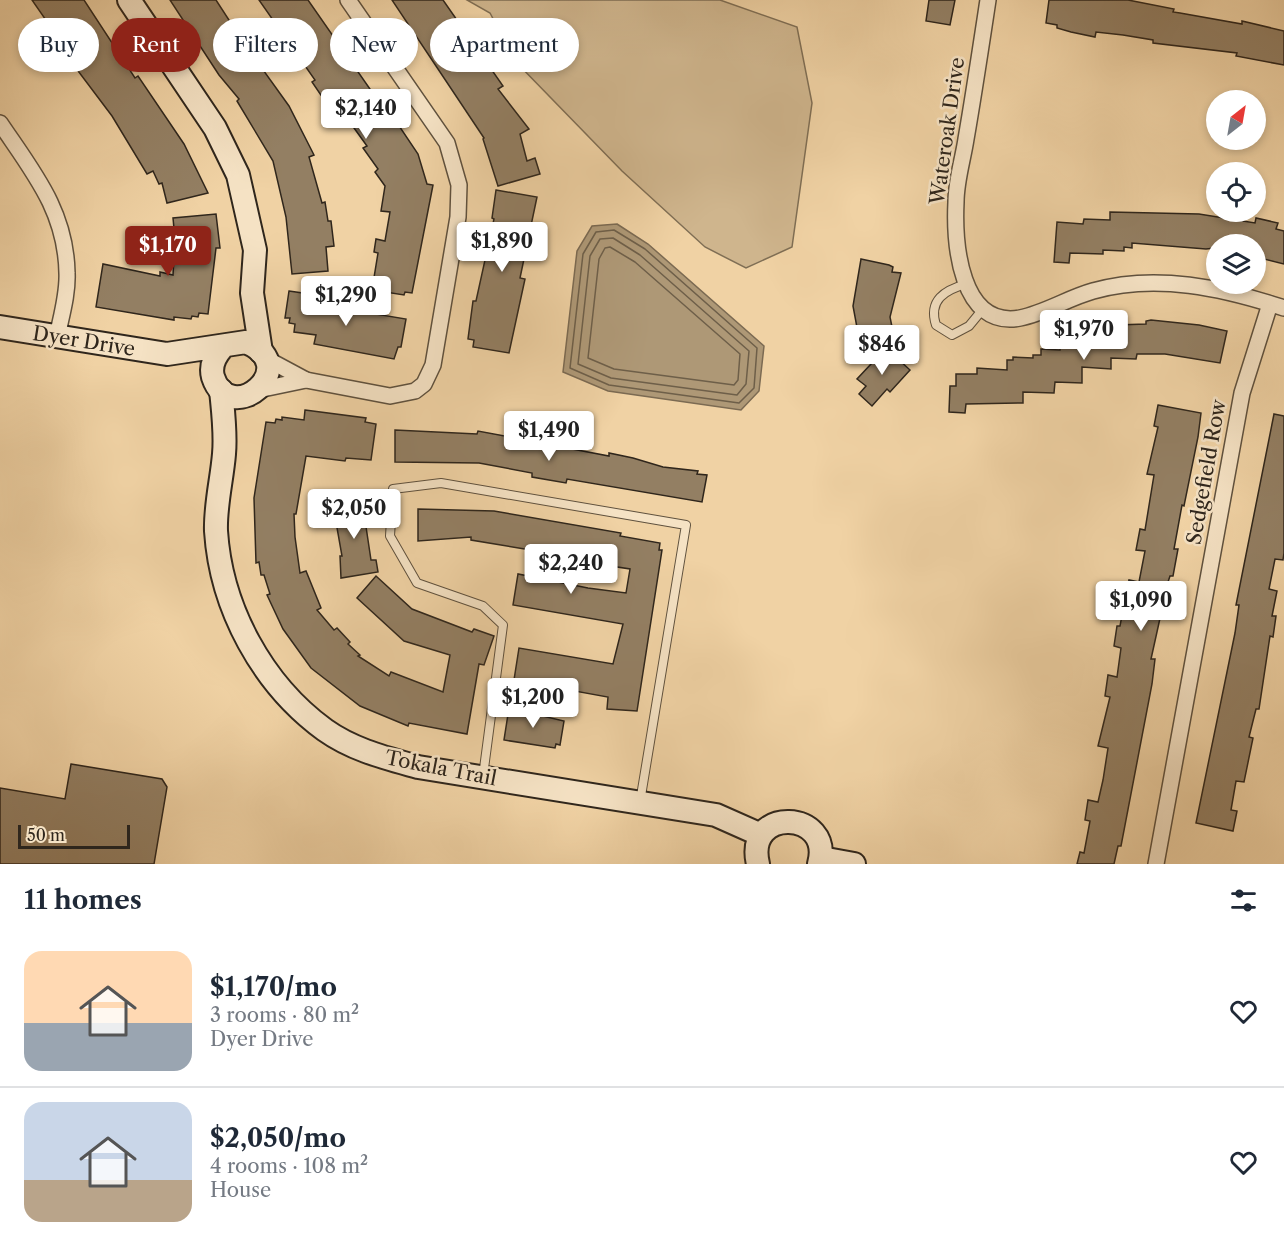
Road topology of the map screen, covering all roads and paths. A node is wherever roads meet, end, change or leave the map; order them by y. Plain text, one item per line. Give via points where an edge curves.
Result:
1 (129, 0) edge
2 (348, 0) edge
3 (988, 0) edge
4 (0, 123) edge
5 (966, 284) junction
6 (252, 293) junction
7 (1277, 306) edge
8 (983, 309) junction
9 (0, 327) edge
10 (57, 337) junction
11 (225, 346) junction
12 (167, 354) junction
13 (263, 355) junction
14 (306, 380) junction
15 (218, 386) junction
16 (252, 393) junction
17 (224, 452) junction
18 (483, 777) junction
19 (640, 803) junction
20 (761, 835) junction
21 (820, 861) edge
22 (758, 864) edge
23 (854, 864) edge
24 (1156, 864) edge

1 - 6 street via 215,128 238,175 255,250
2 - 14 street via 447,143 459,185 458,217 433,365 424,384 406,395 390,396
3 - 5 street, Wateroak Drive via 956,200
4 - 10 street via 48,196 60,222 67,275
5 - 8 street, Wateroak Drive
5 - 8 lane via 948,289 940,296 933,315 936,325 952,335 969,326
6 - 11 street
6 - 13 street
7 - 8 street via 1220,290 1138,284 1093,291 1020,318 1001,319
7 - 24 street, Sedgefield Row via 1242,393
9 - 10 street, Dyer Drive
10 - 12 street, Dyer Drive
11 - 12 street, Dyer Drive
11 - 13 street via 246,342
11 - 15 street via 212,364
12 - 15 street, Dyer Drive
13 - 14 street
13 - 16 street via 267,375
14 - 16 street
15 - 16 street via 228,395
15 - 17 street, Tokala Trail
16 - 17 street, Tokala Trail
17 - 18 street, Tokala Trail via 216,530 222,577 237,622 261,662 285,692 326,730 370,754
18 - 19 street, Tokala Trail
18 - 19 lane via 503,625 483,606 417,583 390,536 393,489 441,483 686,525
19 - 20 street, Tokala Trail via 716,815
20 - 21 street via 778,822 800,823 816,837
20 - 22 street
21 - 23 street

